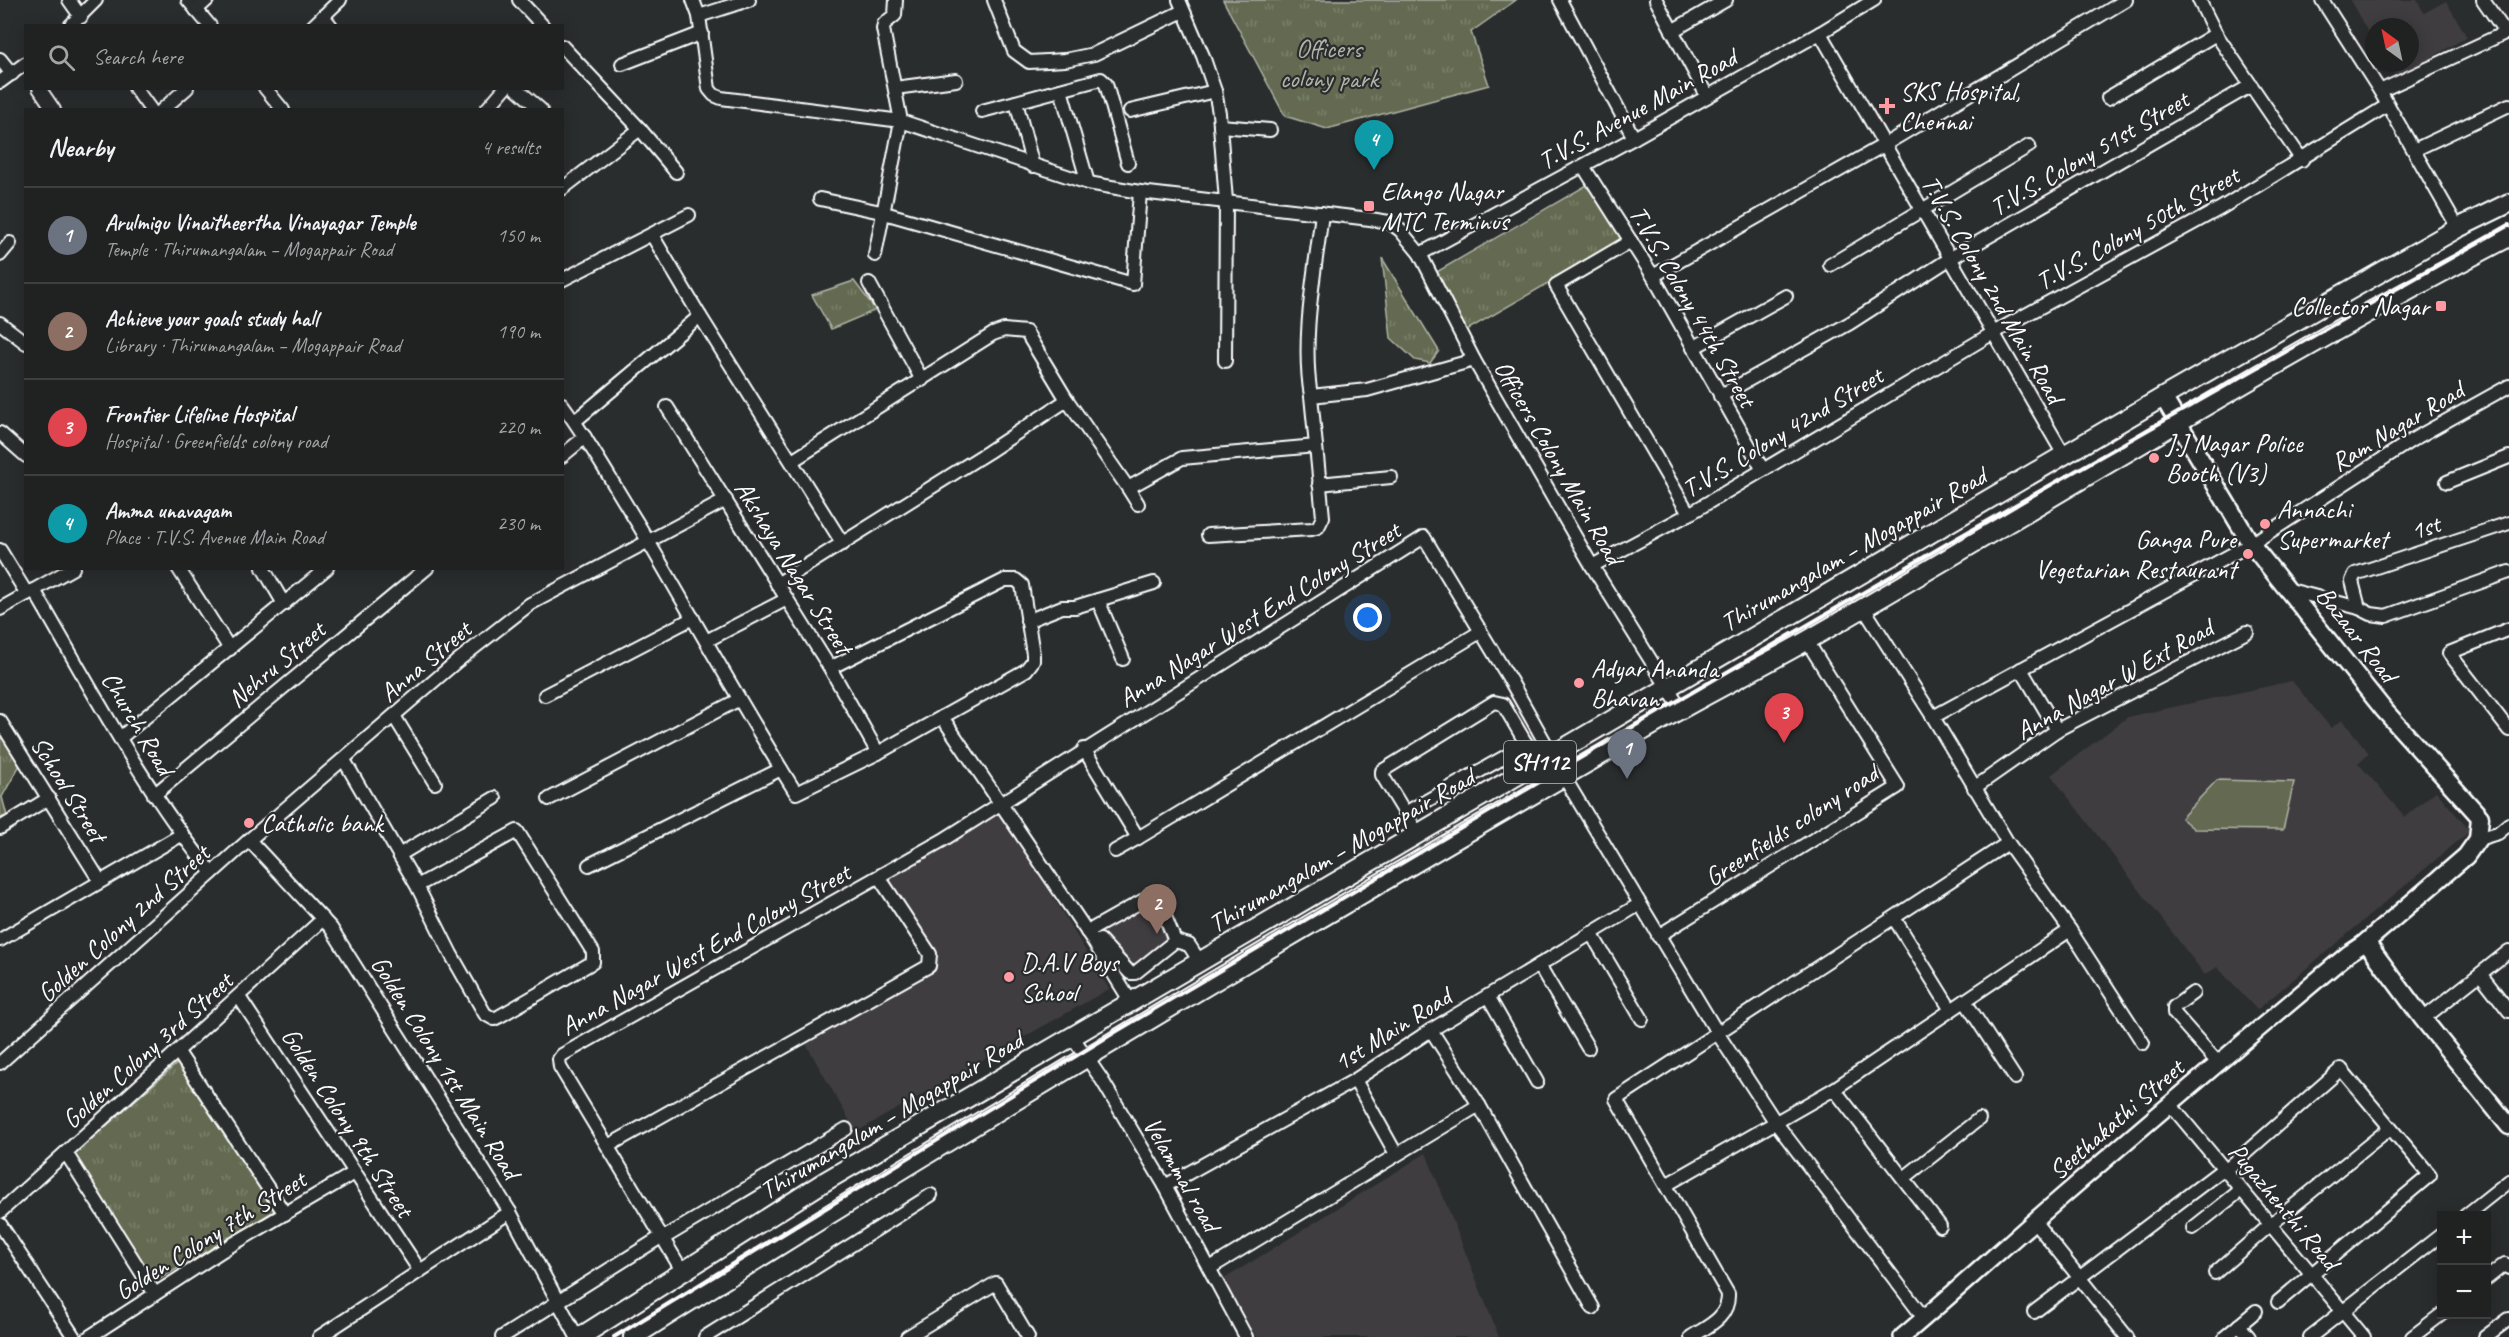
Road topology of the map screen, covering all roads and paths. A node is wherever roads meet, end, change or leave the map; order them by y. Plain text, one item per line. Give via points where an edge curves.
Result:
1 (69, 0) edge
2 (96, 0) edge
3 (207, 0) edge
4 (340, 0) edge
5 (519, 0) edge
6 (693, 0) edge
7 (749, 0) edge
8 (896, 0) edge
9 (994, 0) edge
10 (1560, 0) edge
11 (1656, 0) edge
12 (1726, 0) edge
13 (1874, 0) edge
14 (2126, 0) edge
15 (2199, 0) edge
16 (2322, 0) edge
17 (2483, 0) edge
18 (192, 5) edge
19 (1181, 6) edge
20 (699, 16) junction
21 (81, 17) junction
22 (322, 22) edge
23 (72, 24) edge
24 (208, 24) edge
25 (541, 24) edge
26 (1672, 31) junction
27 (2507, 32) edge
28 (702, 33) junction
29 (1820, 33) junction
30 (2216, 34) junction
31 (564, 48) edge
32 (0, 59) edge
33 (622, 64) dead end
34 (24, 67) edge
35 (12, 74) junction
36 (956, 80) dead end
37 (0, 82) edge
38 (2250, 86) junction
39 (895, 88) junction
40 (40, 90) edge
41 (136, 90) edge
42 (185, 90) edge
43 (267, 90) edge
44 (503, 90) edge
45 (518, 90) edge
46 (1061, 90) junction
47 (1215, 90) junction
48 (2380, 91) junction
49 (1707, 96) junction
50 (2108, 98) dead end
51 (1016, 102) junction
52 (2388, 105) junction
53 (2509, 105) edge
54 (53, 108) edge
55 (150, 108) edge
56 (164, 108) edge
57 (281, 108) edge
58 (488, 108) edge
59 (539, 108) edge
60 (982, 111) dead end
61 (1130, 111) dead end
62 (901, 121) junction
63 (1220, 126) junction
64 (640, 129) junction
65 (1270, 130) dead end
66 (1634, 138) junction
67 (1884, 145) junction
68 (2029, 146) dead end
69 (2414, 150) junction
70 (2302, 160) junction
71 (1128, 163) dead end
72 (1033, 166) junction
73 (1583, 166) junction
74 (676, 172) dead end
75 (1088, 183) junction
76 (564, 187) edge
77 (1140, 192) junction
78 (820, 199) dead end
79 (1226, 201) junction
80 (2509, 203) edge
81 (1922, 210) junction
82 (881, 212) junction
83 (1322, 213) junction
84 (689, 215) dead end
85 (2458, 228) junction
86 (652, 235) junction
87 (2509, 237) edge
88 (1631, 241) junction
89 (10, 243) dead end
90 (1420, 254) junction
91 (0, 255) edge
92 (875, 255) dead end
93 (1951, 258) junction
94 (1830, 266) dead end
95 (1653, 276) junction
96 (564, 279) edge
97 (869, 283) dead end
98 (1786, 296) dead end
99 (699, 316) junction
100 (0, 322) edge
101 (1993, 333) junction
102 (24, 341) edge
103 (1692, 348) junction
104 (1474, 360) junction
105 (1225, 361) dead end
106 (922, 380) junction
107 (2509, 386) edge
108 (1311, 396) junction
109 (1720, 396) junction
110 (2163, 397) junction
111 (1066, 400) junction
112 (564, 407) edge
113 (667, 407) dead end
114 (575, 421) junction
115 (2178, 422) junction
116 (0, 433) edge
117 (585, 437) junction
118 (1316, 446) junction
119 (24, 454) edge
120 (564, 454) edge
121 (2064, 455) junction
122 (2509, 457) edge
123 (792, 461) junction
124 (1763, 470) junction
125 (1391, 477) dead end
126 (2446, 482) dead end
127 (1319, 484) junction
128 (1128, 488) junction
129 (726, 500) junction
130 (1138, 504) dead end
131 (1689, 514) junction
132 (2509, 523) edge
133 (1208, 535) dead end
134 (648, 542) junction
135 (843, 544) junction
136 (2251, 544) junction
137 (0, 550) edge
138 (1592, 566) junction
139 (70, 570) edge
140 (179, 570) edge
141 (264, 570) edge
142 (325, 570) edge
143 (425, 570) edge
144 (2509, 572) edge
145 (1154, 583) dead end
146 (777, 584) junction
147 (2290, 591) junction
148 (31, 592) junction
149 (787, 599) junction
150 (1098, 600) junction
151 (284, 604) junction
152 (1863, 607) junction
153 (2359, 608) junction
154 (0, 609) edge
155 (693, 618) junction
156 (1027, 621) junction
157 (2509, 629) edge
158 (1480, 632) junction
159 (2247, 632) dead end
160 (706, 641) junction
161 (1807, 641) junction
162 (230, 649) junction
163 (1123, 659) dead end
164 (830, 668) junction
165 (2021, 669) junction
166 (1666, 688) junction
167 (545, 695) dead end
168 (738, 700) junction
169 (1681, 709) junction
170 (394, 716) junction
171 (942, 717) junction
172 (1933, 717) junction
173 (2, 727) edge
174 (2057, 730) junction
175 (2509, 730) edge
176 (120, 738) junction
177 (1084, 749) junction
178 (878, 753) junction
179 (1510, 754) junction
180 (1552, 755) junction
181 (344, 759) junction
182 (781, 769) junction
183 (1521, 773) junction
184 (1564, 777) junction
185 (435, 783) dead end
186 (1974, 788) junction
187 (154, 795) junction
188 (49, 798) junction
189 (495, 798) dead end
190 (549, 799) dead end
191 (1000, 802) junction
192 (1405, 813) junction
193 (2509, 824) edge
194 (0, 828) edge
195 (1418, 834) junction
196 (181, 835) junction
197 (1138, 838) junction
198 (2478, 839) junction
199 (249, 840) junction
200 (2008, 843) junction
201 (1115, 851) dead end
202 (399, 855) junction
203 (589, 865) dead end
204 (212, 873) junction
205 (879, 877) junction
206 (100, 881) junction
207 (417, 886) junction
208 (1640, 903) junction
209 (1894, 918) junction
210 (323, 919) junction
211 (2070, 930) junction
212 (1089, 931) junction
213 (1591, 933) junction
214 (1658, 936) junction
215 (0, 940) edge
216 (1175, 941) junction
217 (2366, 942) junction
218 (2509, 951) edge
219 (1200, 962) junction
220 (1539, 965) junction
221 (2481, 975) junction
222 (2193, 993) dead end
223 (1488, 996) junction
224 (239, 997) junction
225 (1965, 1001) junction
226 (1131, 1002) junction
227 (1951, 1010) junction
228 (2509, 1011) edge
229 (1642, 1019) dead end
230 (2423, 1019) junction
231 (1431, 1030) junction
232 (1718, 1034) junction
233 (1072, 1036) junction
234 (2143, 1043) dead end
235 (1588, 1048) dead end
236 (178, 1052) junction
237 (1088, 1056) junction
238 (2218, 1063) junction
239 (0, 1064) edge
240 (2014, 1078) dead end
241 (1354, 1080) junction
242 (1537, 1082) dead end
243 (1834, 1089) junction
244 (2170, 1104) junction
245 (1479, 1105) junction
246 (1979, 1119) dead end
247 (1776, 1123) junction
248 (2509, 1126) edge
249 (2390, 1128) junction
250 (846, 1130) dead end
251 (608, 1146) junction
252 (66, 1153) junction
253 (1396, 1154) junction
254 (2224, 1170) junction
255 (354, 1173) junction
256 (1904, 1178) junction
257 (2509, 1181) edge
258 (1666, 1185) junction
259 (1165, 1186) junction
260 (2241, 1190) junction
261 (931, 1195) dead end
262 (2470, 1211) edge
263 (0, 1212) edge
264 (510, 1212) junction
265 (285, 1214) junction
266 (2034, 1221) junction
267 (0, 1224) edge
268 (2270, 1225) junction
269 (1940, 1226) dead end
270 (2193, 1228) dead end
271 (662, 1238) junction
272 (2437, 1238) edge
273 (1210, 1268) junction
274 (2509, 1268) edge
275 (420, 1271) junction
276 (683, 1272) junction
277 (2215, 1273) dead end
278 (2311, 1274) junction
279 (2491, 1275) edge
280 (2080, 1278) junction
281 (155, 1294) junction
282 (559, 1302) junction
283 (2278, 1302) dead end
284 (1593, 1308) dead end
285 (2256, 1311) dead end
286 (2034, 1312) dead end
287 (2341, 1312) junction
288 (1924, 1318) junction
289 (2437, 1318) edge
290 (2509, 1319) edge
291 (2239, 1325) junction
292 (74, 1337) edge
293 (89, 1337) edge
294 (319, 1337) edge
295 (502, 1337) edge
296 (579, 1337) edge
297 (633, 1337) edge
298 (705, 1337) edge
299 (907, 1337) edge
300 (1028, 1337) edge
301 (1246, 1337) edge
302 (1691, 1337) edge
303 (1902, 1337) edge
304 (2127, 1337) edge
305 (2225, 1337) edge
306 (2249, 1337) edge
307 (2310, 1337) edge
308 (2364, 1337) edge
309 (2412, 1337) edge
310 (2485, 1337) edge

1 - 21 street
2 - 21 street
3 - 18 street
4 - 22 street
5 - 25 street
6 - 20 street
7 - 20 street
8 - 39 street via 895,15 883,29
9 - 19 street via 1014,51 1029,62 1094,54
10 - 66 street
11 - 26 street
12 - 26 street
13 - 29 street, T.V.S. Avenue Main Road
14 - 67 street
15 - 30 street
16 - 48 street
17 - 27 street
18 - 24 street
19 - 47 street
20 - 28 street
21 - 23 street
26 - 49 street
27 - 48 street
28 - 33 street
28 - 62 street, Officers Colony Main Road via 709,89 714,95
29 - 49 street, T.V.S. Avenue Main Road
29 - 67 street, T.V.S. Colony 2nd Main Road
30 - 38 street
30 - 50 street
31 - 64 street
32 - 35 street
34 - 35 street
35 - 37 street
36 - 39 street
38 - 70 street
38 - 93 street, T.V.S. Colony 51st Street
39 - 62 street
40 - 54 street
41 - 55 street
42 - 56 street
43 - 57 street
44 - 58 street
45 - 59 street
46 - 51 street
46 - 71 street via 1104,80
46 - 75 street
47 - 61 street
47 - 63 street
48 - 52 street
49 - 66 street, T.V.S. Avenue Main Road
51 - 60 street
51 - 72 street
52 - 69 street
52 - 70 street, T.V.S. Colony 50th Street
53 - 69 street
62 - 72 street, Officers Colony Main Road
62 - 82 street
63 - 65 street
63 - 79 street
64 - 74 street
64 - 76 street
66 - 73 street, T.V.S. Avenue Main Road
67 - 81 street, T.V.S. Colony 2nd Main Road
67 - 95 street
68 - 81 street
69 - 85 street
70 - 101 street, T.V.S. Colony 50th Street
72 - 75 street, Officers Colony Main Road
73 - 88 street, T.V.S. Colony 44th Street
73 - 90 street, T.V.S. Avenue Main Road
75 - 77 street, Officers Colony Main Road
77 - 79 street, Officers Colony Main Road
77 - 82 street via 1133,284
78 - 82 street
79 - 83 street, Officers Colony Main Road
79 - 105 street
80 - 85 main road, Thirumangalam – Mogappair Road / SH112
81 - 93 street, T.V.S. Colony 2nd Main Road
81 - 94 street
82 - 92 street
83 - 90 street, Officers Colony Main Road via 1389,222
83 - 108 street via 1308,335
84 - 86 street
85 - 110 main road, Thirumangalam – Mogappair Road / SH112
86 - 96 street
86 - 99 street
87 - 115 main road, Thirumangalam – Mogappair Road / SH112
88 - 95 street, T.V.S. Colony 44th Street
88 - 131 street via 1556,285
89 - 91 street
90 - 104 street, Officers Colony Main Road
93 - 101 street, T.V.S. Colony 2nd Main Road
93 - 109 street, T.V.S. Colony 51st Street via 1850,322
95 - 103 street, T.V.S. Colony 44th Street
97 - 106 street
98 - 103 street
99 - 114 street
99 - 123 street
100 - 102 street
101 - 121 street, T.V.S. Colony 2nd Main Road
101 - 124 street, T.V.S. Colony 42nd Street
103 - 109 street, T.V.S. Colony 44th Street
104 - 108 street via 1368,390
104 - 138 street, Officers Colony Main Road
106 - 111 street via 993,334 1013,330 1026,332
106 - 123 street
107 - 136 street, Ram Nagar Road via 2412,440
108 - 118 street
109 - 124 street, T.V.S. Colony 44th Street
110 - 115 main road, Bazaar Road
110 - 121 main road, Thirumangalam – Mogappair Road / SH112
111 - 128 street
111 - 135 street
112 - 114 street
113 - 129 street, Akshaya Nagar Street
114 - 117 street
115 - 136 main road, Bazaar Road
115 - 152 main road, Thirumangalam – Mogappair Road / SH112
116 - 119 street
117 - 120 street
117 - 134 street
118 - 127 street
118 - 128 street via 1182,458
121 - 166 main road, Thirumangalam – Mogappair Road / SH112
122 - 126 street
123 - 135 street
124 - 131 street, T.V.S. Colony 42nd Street
125 - 127 street
127 - 133 street via 1323,517 1318,527
128 - 130 street
129 - 134 street, Anna Street
129 - 146 street, Akshaya Nagar Street
131 - 138 street, T.V.S. Colony 42nd Street
132 - 153 street, 1st via 2355,574 2352,581
134 - 155 street
134 - 170 street, Anna Street via 530,604
135 - 146 street
136 - 147 main road, Bazaar Road
136 - 165 street, Ram Nagar Road
137 - 148 street, Church Road
138 - 166 street, Officers Colony Main Road
139 - 148 street
140 - 162 street
141 - 151 street
142 - 151 street
143 - 187 street, Nehru Street
144 - 153 street via 2386,616
145 - 150 street
146 - 149 street, Akshaya Nagar Street
147 - 153 street
147 - 198 main road, Bazaar Road via 2384,710 2480,817
148 - 154 street
148 - 176 street, Church Road
149 - 160 street
149 - 164 street, Akshaya Nagar Street
150 - 156 street via 1062,607
150 - 163 street
151 - 162 street
152 - 161 main road, Thirumangalam – Mogappair Road / SH112
152 - 172 street
155 - 160 street
155 - 167 street
156 - 164 street via 1022,585 1016,580 1005,580
156 - 171 street via 1034,654 1026,670
157 - 175 street via 2449,653
158 - 177 street, Anna Nagar West End Colony Street via 1424,537
158 - 180 street, Anna Nagar West End Colony Street
158 - 197 street
159 - 174 street, Anna Nagar W Ext Road
160 - 168 street
161 - 169 main road, Thirumangalam – Mogappair Road / SH112
161 - 214 street, Greenfields colony road via 1898,787
162 - 176 street
164 - 178 street, Akshaya Nagar Street
165 - 172 street, Ram Nagar Road
165 - 174 street
166 - 169 street, Officers Colony Main Road
166 - 180 main road, Thirumangalam – Mogappair Road / SH112
168 - 182 street
168 - 190 street
169 - 184 main road, Thirumangalam – Mogappair Road / SH112
170 - 181 street, Anna Street
170 - 185 street
171 - 178 street
171 - 191 street
172 - 186 street
173 - 188 street, School Street
174 - 186 street, Anna Nagar W Ext Road
176 - 187 street, Church Road
177 - 191 street, Anna Nagar West End Colony Street
177 - 197 street
178 - 182 street via 796,793
179 - 183 street
179 - 192 street
179 - 192 street via 1523,746 1524,740 1503,704 1494,702 1382,771
180 - 183 main road, Thirumangalam – Mogappair Road / SH112
181 - 199 street, Anna Street
181 - 202 street
182 - 203 street
183 - 195 main road, Thirumangalam – Mogappair Road / SH112
184 - 208 street
184 - 237 main road, Thirumangalam – Mogappair Road / SH112
186 - 200 street
187 - 196 street, Church Road
188 - 194 street
188 - 206 street, School Street
189 - 202 street
191 - 205 street, Anna Nagar West End Colony Street
191 - 212 street
192 - 195 street
193 - 198 street via 2498,833
195 - 219 main road, Thirumangalam – Mogappair Road / SH112
196 - 204 street, Church Road
196 - 206 street
197 - 201 street
198 - 217 main road via 2466,856
199 - 204 street, Golden Colony 2nd Street
199 - 210 street, Golden Colony 1st Main Road
200 - 209 street
200 - 211 street
202 - 207 street
204 - 239 street, Golden Colony 2nd Street
205 - 251 street, Anna Nagar West End Colony Street via 562,1055 560,1067
205 - 251 street via 930,954 929,966
206 - 215 street
207 - 207 street via 517,831 594,957 589,965 494,1018 485,1014
208 - 213 street, 1st Main Road
208 - 214 street
209 - 227 street
209 - 232 street
210 - 224 street, Golden Colony 3rd Street
210 - 264 street, Golden Colony 1st Main Road
211 - 225 street
211 - 234 street
212 - 216 street via 1130,973
212 - 216 street via 1151,896 1156,897
212 - 226 street
213 - 220 street, 1st Main Road
213 - 229 street
214 - 232 street
216 - 219 street via 1189,945
217 - 230 main road
217 - 238 street, Seethakathi Street
218 - 221 street
219 - 226 main road, Thirumangalam – Mogappair Road / SH112
220 - 223 street, 1st Main Road
220 - 235 street
221 - 228 street
221 - 230 street
222 - 238 street via 2174,1007 2174,1013
223 - 231 street, 1st Main Road
223 - 242 street
224 - 236 street, Golden Colony 3rd Street
224 - 255 street, Golden Colony 9th Street
225 - 227 street
225 - 240 street
226 - 233 main road, Thirumangalam – Mogappair Road / SH112
227 - 243 street
230 - 248 main road
231 - 241 street, 1st Main Road
231 - 245 street
232 - 247 street
232 - 258 street via 1616,1099
233 - 237 street, Velammal road
233 - 276 main road, Thirumangalam – Mogappair Road / SH112 via 824,1182
236 - 252 street, Golden Colony 3rd Street
236 - 265 street
237 - 259 street, Velammal road
237 - 297 main road, Thirumangalam – Mogappair Road / SH112
238 - 244 street, Seethakathi Street
241 - 253 street
241 - 259 street, 1st Main Road
243 - 247 street
243 - 256 street
244 - 254 street, Pugazhenthi Road
244 - 266 street, Seethakathi Street
245 - 253 street
245 - 284 street
246 - 256 street
247 - 258 street
247 - 288 street
249 - 254 street via 2342,1069
249 - 268 street
249 - 278 street via 2430,1175
250 - 271 street
251 - 271 street, Anna Nagar West End Colony Street
252 - 263 street, Golden Colony 3rd Street
252 - 281 street
253 - 273 street
254 - 260 street, Pugazhenthi Road
254 - 280 street
255 - 265 street, Golden Colony 7th Street
255 - 275 street, Golden Colony 9th Street
256 - 269 street
257 - 262 street
258 - 302 street via 1728,1294 1729,1304 1720,1318
259 - 273 street, Velammal road
260 - 268 street, Pugazhenthi Road
260 - 270 street
261 - 298 street
264 - 275 street
264 - 282 street, Golden Colony 1st Main Road
265 - 281 street, Golden Colony 7th Street
266 - 280 street
266 - 288 street, Seethakathi Street
267 - 292 street
268 - 277 street
268 - 278 street, Pugazhenthi Road
271 - 276 street, Anna Nagar West End Colony Street
271 - 282 street
272 - 287 street
273 - 301 street, Velammal road
274 - 279 street via 2505,1264
275 - 294 street
276 - 296 main road, Thirumangalam – Mogappair Road / SH112
278 - 283 street
278 - 287 street, Pugazhenthi Road
280 - 286 street
280 - 304 street
281 - 293 street, Golden Colony 7th Street
282 - 295 street
282 - 296 street, Golden Colony 1st Main Road
285 - 291 street
287 - 307 street
287 - 308 street, Pugazhenthi Road
288 - 303 street, Seethakathi Street
289 - 309 street
290 - 310 street
291 - 305 street
291 - 306 street
299 - 300 street via 996,1283

